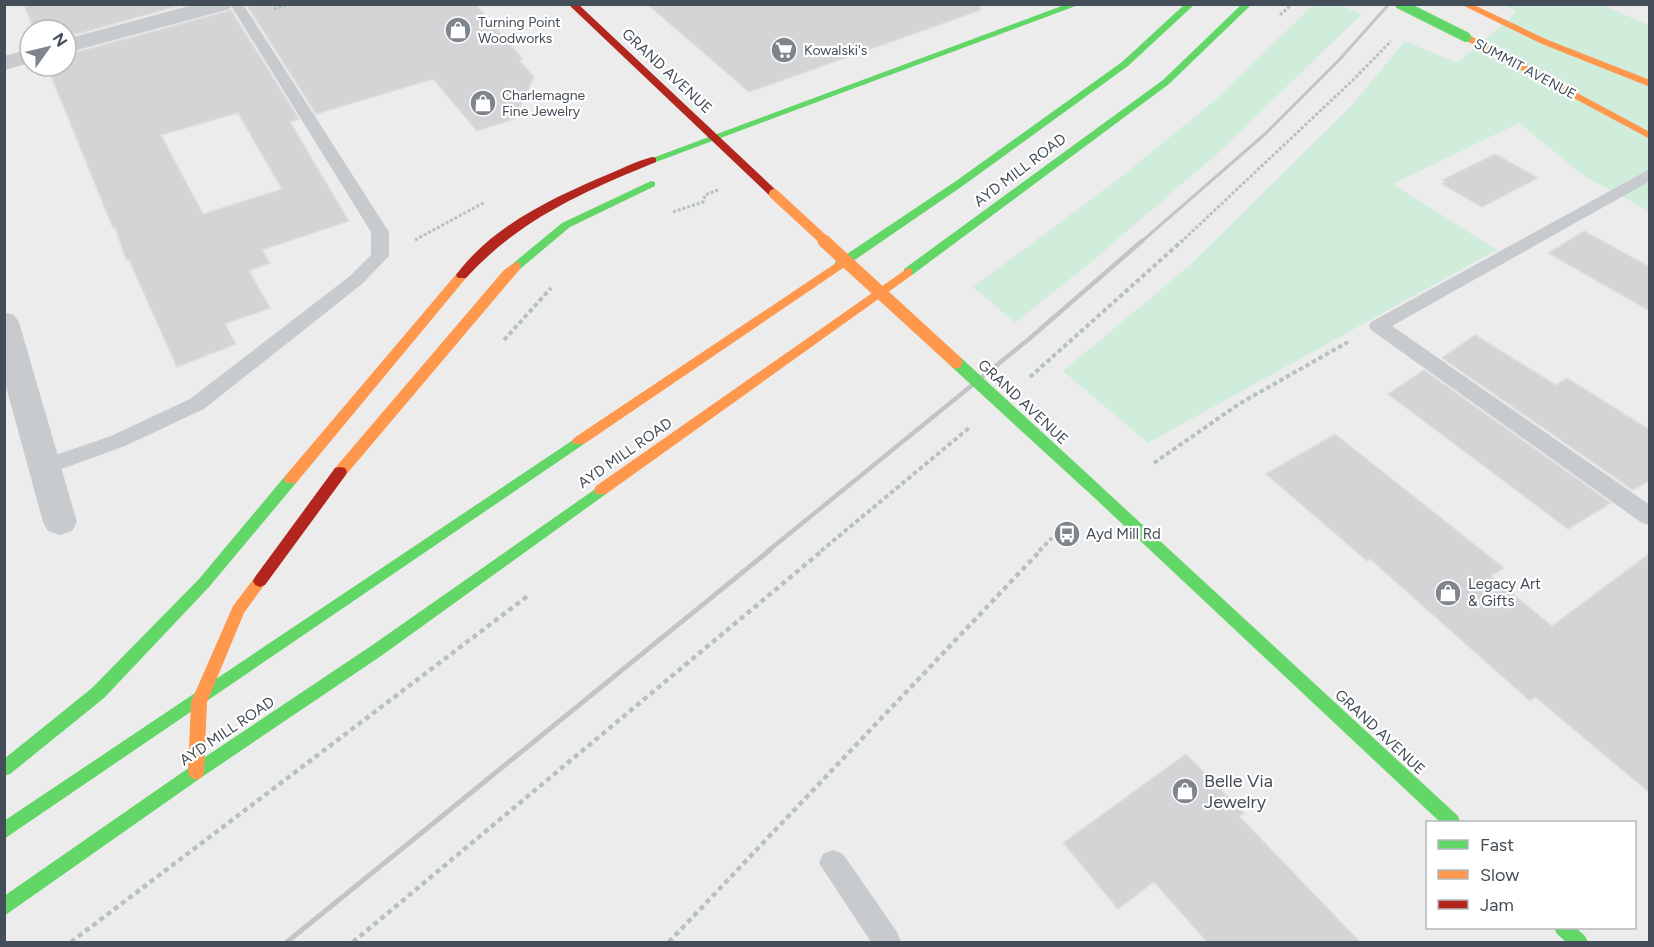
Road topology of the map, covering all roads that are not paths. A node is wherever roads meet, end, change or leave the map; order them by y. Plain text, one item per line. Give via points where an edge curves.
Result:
1 (222, 4) edge
2 (236, 4) edge
3 (572, 4) edge
4 (1077, 4) edge
5 (1191, 4) edge
6 (1248, 4) edge
7 (1400, 4) edge
8 (1464, 4) edge
9 (78, 43) edge
10 (1650, 84) edge
11 (714, 136) junction
12 (1650, 136) edge
13 (730, 152) junction
14 (711, 160) dead end
15 (1650, 174) edge
16 (661, 180) dead end
17 (4, 322) edge
18 (45, 467) junction
19 (1650, 517) edge
20 (60, 522) dead end
21 (199, 702) junction
22 (4, 769) edge
23 (196, 772) junction
24 (1451, 821) edge
25 (4, 831) edge
26 (833, 863) dead end
27 (4, 907) edge
28 (1565, 929) edge
29 (887, 942) edge
30 (1579, 942) edge

1 - 9 street
2 - 18 lane via 380,232 380,256 356,280 197,404 118,441
3 - 11 main road, GRAND AVENUE
4 - 11 main road
5 - 21 main road, AYD MILL ROAD via 1125,64 960,183
6 - 23 main road, AYD MILL ROAD via 1166,82 995,210 376,651
7 - 12 main road, SUMMIT AVENUE, bridge
8 - 10 main road, SUMMIT AVENUE
11 - 13 main road, GRAND AVENUE
11 - 22 main road via 584,187 543,208 469,266 204,583 98,693
13 - 14 main road
13 - 24 main road, GRAND AVENUE, bridge
15 - 19 lane via 1378,326
16 - 21 main road via 566,225 508,273 344,468 238,610
17 - 18 street
18 - 20 street
21 - 23 main road
21 - 25 main road, AYD MILL ROAD
23 - 27 main road, AYD MILL ROAD
26 - 29 lane
28 - 30 main road

